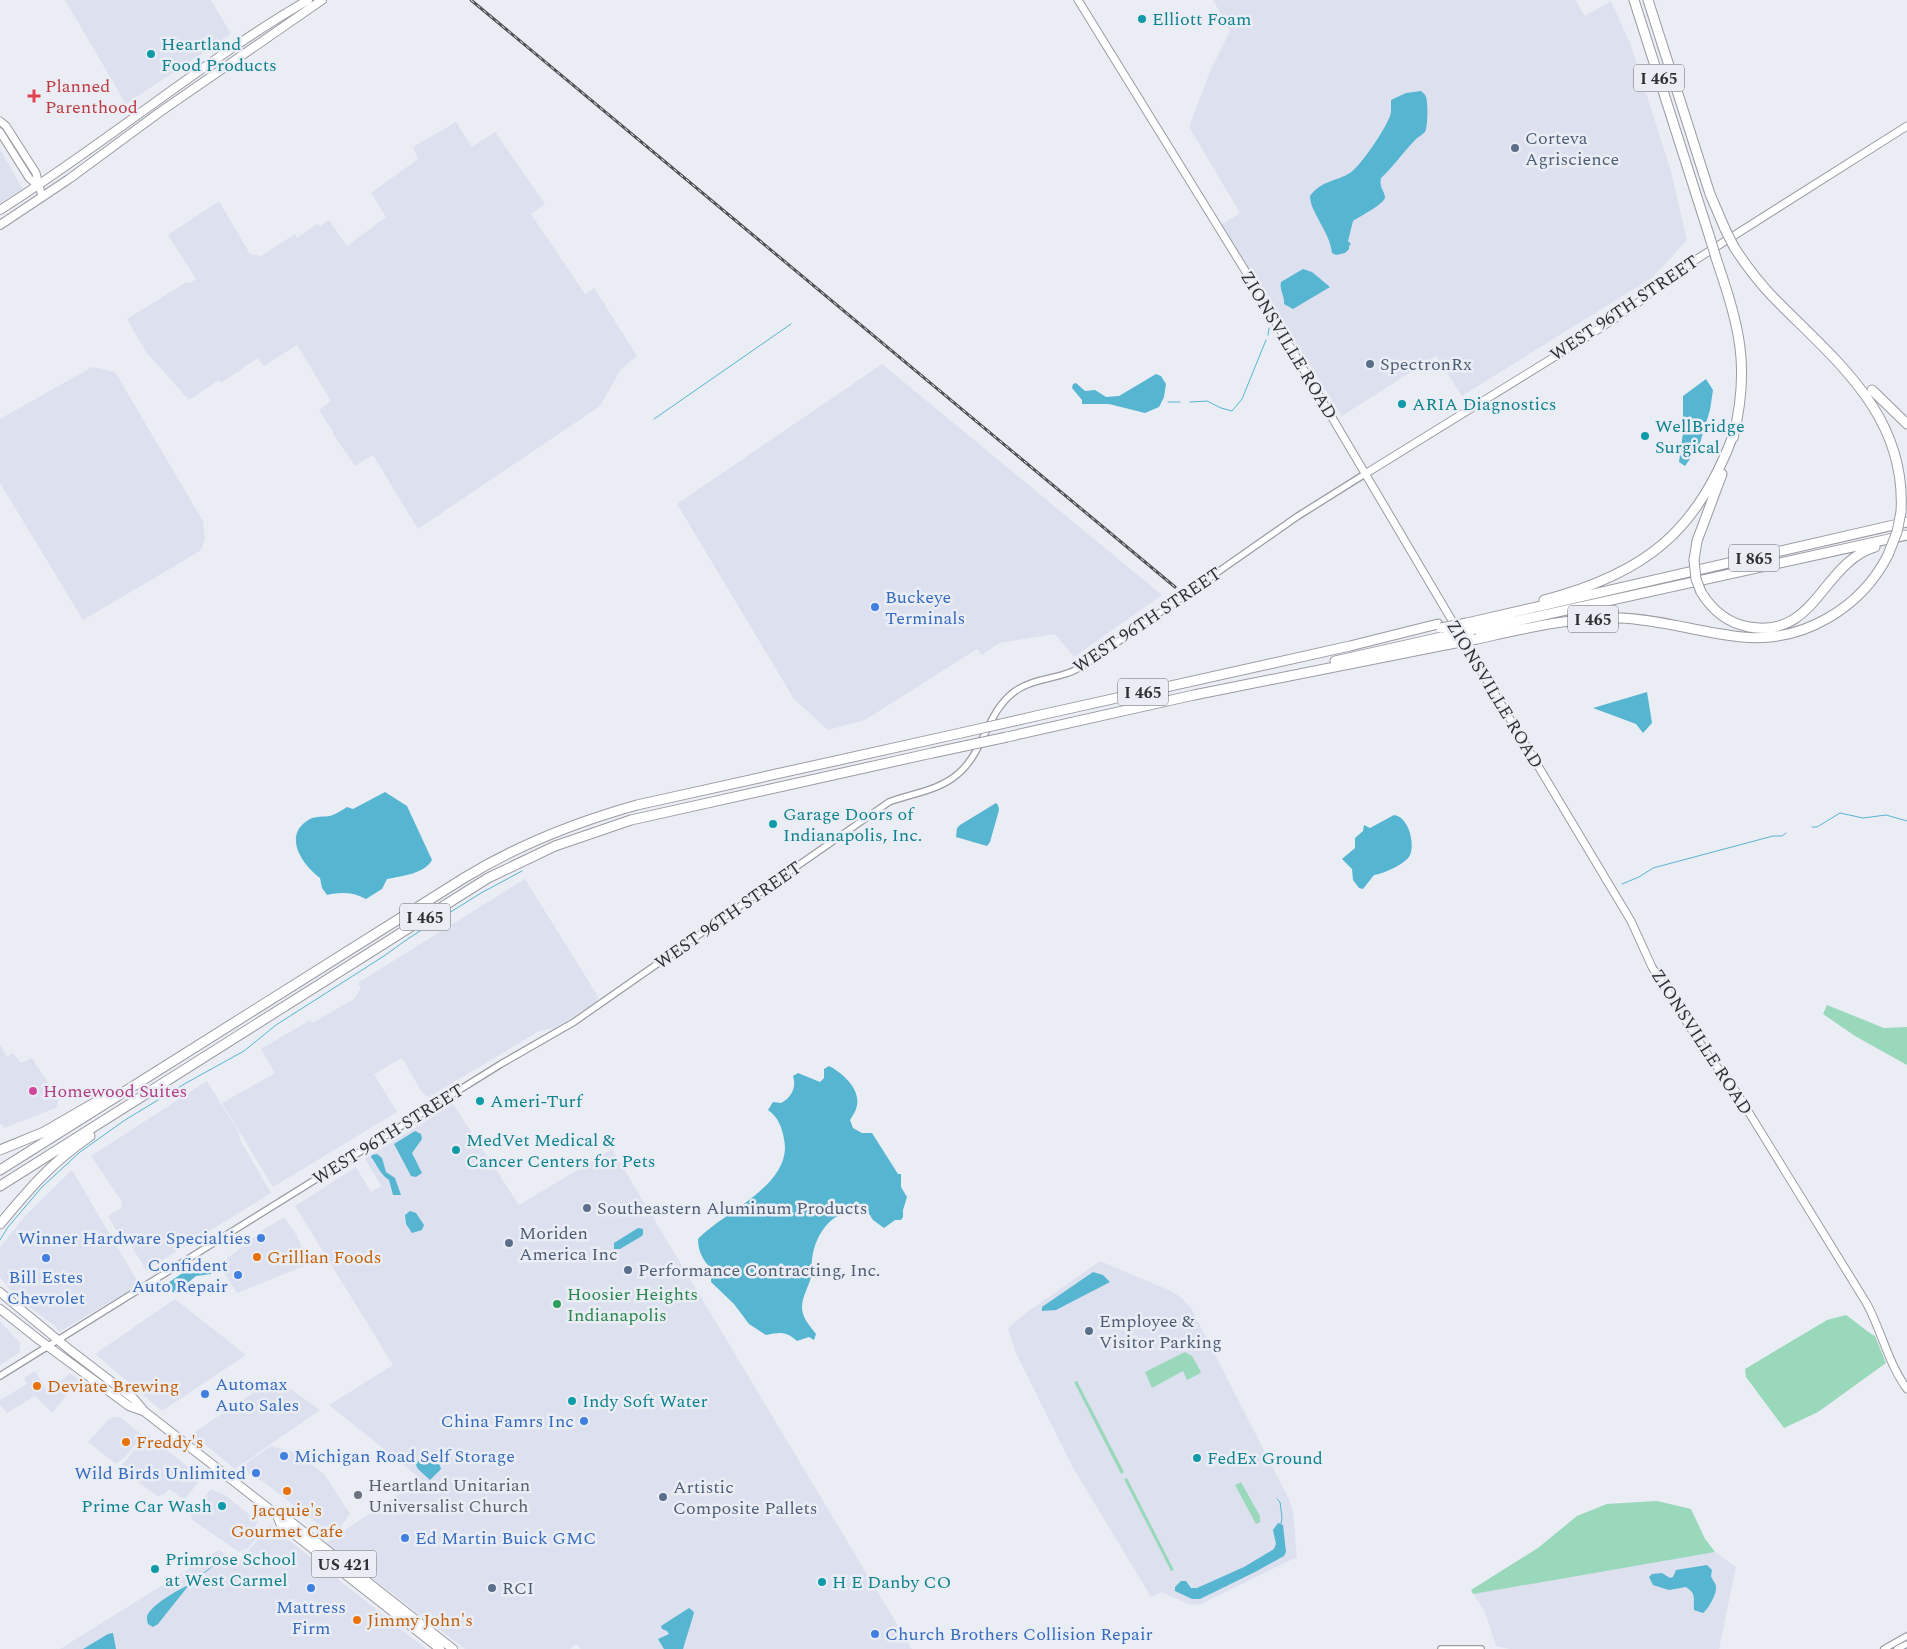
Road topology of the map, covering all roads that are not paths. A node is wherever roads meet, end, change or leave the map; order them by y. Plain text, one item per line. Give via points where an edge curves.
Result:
1 (308, 0) edge
2 (322, 0) edge
3 (1078, 0) edge
4 (1634, 0) edge
5 (1648, 0) edge
6 (258, 31) junction
7 (236, 59) junction
8 (0, 121) edge
9 (1907, 126) edge
10 (0, 132) edge
11 (38, 186) junction
12 (42, 197) junction
13 (0, 210) edge
14 (0, 225) edge
15 (1843, 365) junction
16 (1907, 424) edge
17 (1734, 433) junction
18 (1365, 474) junction
19 (1907, 522) edge
20 (1907, 535) edge
21 (1470, 627) junction
22 (1444, 633) junction
23 (1194, 695) joint
24 (208, 1038) junction
25 (189, 1067) junction
26 (0, 1150) edge
27 (0, 1170) edge
28 (0, 1186) edge
29 (0, 1224) edge
30 (0, 1292) edge
31 (0, 1309) edge
32 (57, 1340) junction
33 (47, 1346) junction
34 (0, 1376) edge
35 (1907, 1389) edge
36 (145, 1412) junction
37 (277, 1515) junction
38 (1907, 1636) edge
39 (1907, 1644) edge
40 (440, 1649) edge
41 (453, 1649) edge
42 (1441, 1649) edge
43 (1481, 1649) edge
44 (1884, 1649) edge
45 (1897, 1649) edge

1 - 6 main road
2 - 7 main road
3 - 18 main road, ZIONSVILLE ROAD via 1251,280
4 - 17 highway, I 465, bridge via 1734,314 1741,352 1742,392
5 - 15 highway, I 465, bridge via 1724,229 1751,272 1770,294
6 - 7 main road via 259,37
6 - 11 main road
7 - 12 main road
8 - 11 main road via 36,173
9 - 18 main road, WEST 96TH STREET via 1689,264 1585,338
10 - 11 main road via 29,178
11 - 12 main road
11 - 13 main road
12 - 14 main road
15 - 16 highway
15 - 21 highway, I 465, bridge via 1884,414 1893,433 1903,475 1902,512 1888,554 1871,581 1848,604 1818,624 1780,636 1741,637 1642,620 1604,618
17 - 20 highway, bridge via 1728,460 1697,541 1694,560 1701,592 1717,612 1737,624 1758,628 1779,626 1796,618 1806,611 1852,558
17 - 21 highway, I 465 via 1721,468 1698,507 1668,540 1644,559 1615,576 1582,589
18 - 32 street, WEST 96TH STREET via 1298,516 1095,658 1069,673 1014,692 993,717 966,766 945,783 889,802 574,1022
18 - 35 main road, ZIONSVILLE ROAD via 1631,921 1656,974 1707,1054 1735,1090 1860,1293
19 - 21 highway, I 865
20 - 21 highway, I 865
21 - 22 highway, I 865, bridge
21 - 22 highway, I 465
22 - 23 highway, I 865
22 - 24 highway, I 465, bridge via 1314,654 651,802 597,817 551,833 477,870
23 - 25 highway, I 465, bridge via 597,830 514,864 482,882
24 - 26 highway via 44,1132
24 - 27 highway, I 465
25 - 28 highway, I 465
25 - 29 highway via 62,1156 37,1179
30 - 32 main road, US 421
31 - 33 main road, US 421
32 - 33 street, WEST 96TH STREET
32 - 36 main road, US 421 via 134,1399
33 - 34 street, WEST 96TH STREET
33 - 36 main road, US 421 via 129,1406
36 - 37 main road, US 421
37 - 40 main road, US 421 via 280,1523
37 - 41 main road, US 421 via 285,1517
38 - 44 street
39 - 45 street
42 - 43 street

